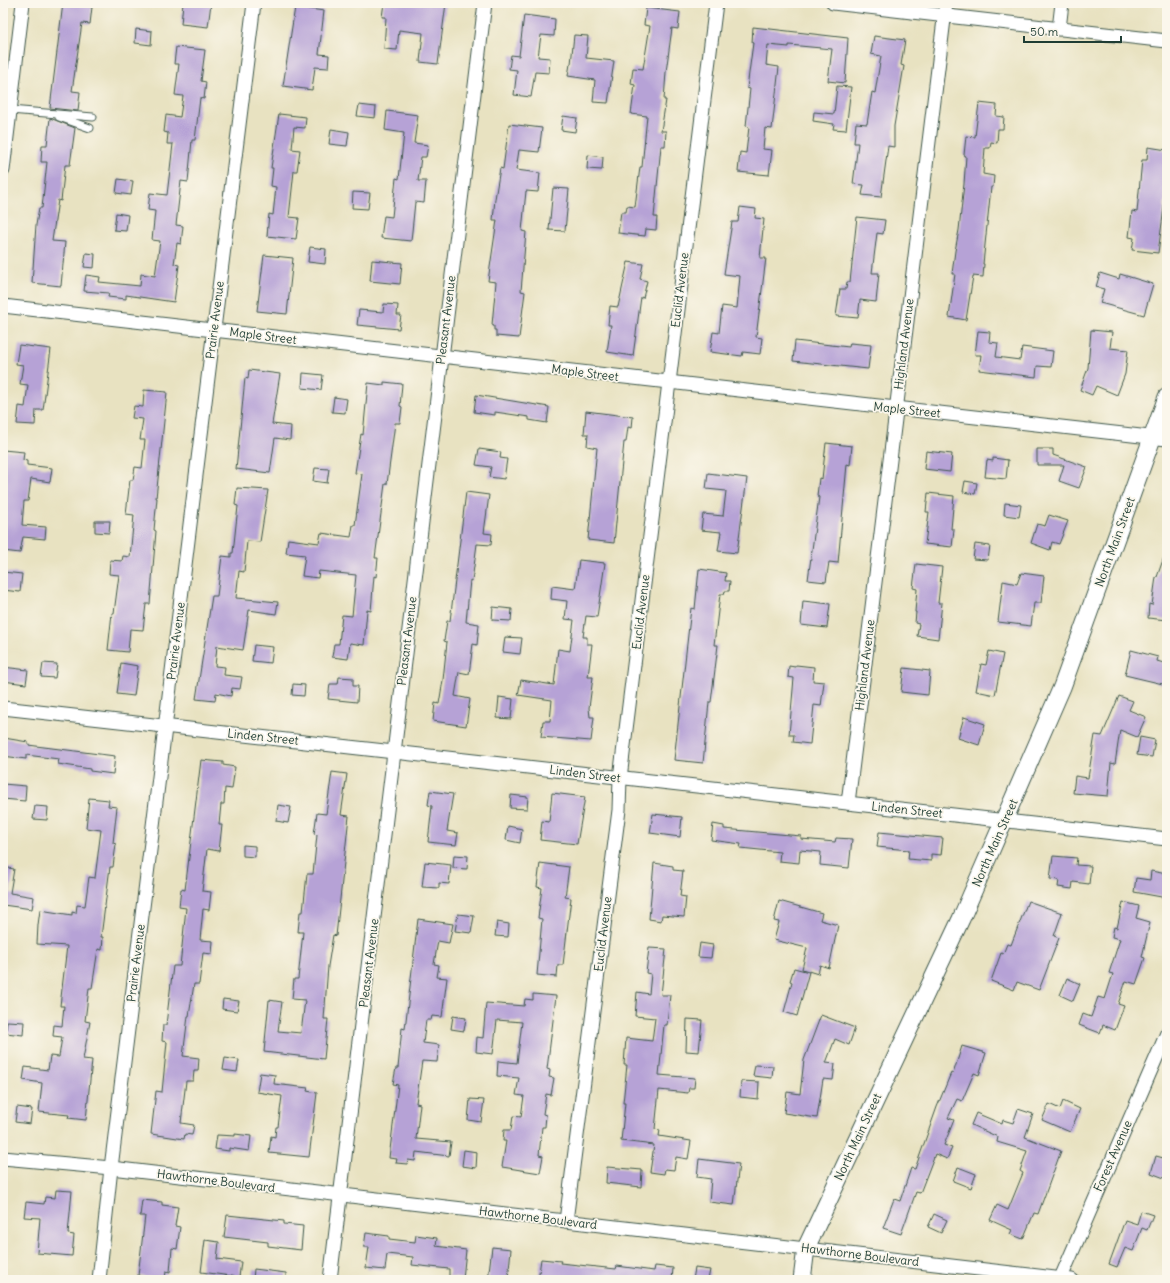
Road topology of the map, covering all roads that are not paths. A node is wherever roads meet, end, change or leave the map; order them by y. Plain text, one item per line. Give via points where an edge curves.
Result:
1 (23, 3) edge
2 (254, 3) edge
3 (485, 3) edge
4 (716, 3) edge
5 (833, 3) edge
6 (1062, 3) edge
7 (945, 9) edge
8 (1059, 29) junction
9 (1167, 41) edge
10 (10, 110) junction
11 (49, 114) junction
12 (93, 118) dead end
13 (90, 128) dead end
14 (3, 170) edge
15 (3, 306) edge
16 (214, 330) junction
17 (442, 356) junction
18 (669, 383) junction
19 (1167, 396) edge
20 (896, 409) junction
21 (1160, 439) edge
22 (3, 708) edge
23 (165, 726) junction
24 (393, 752) junction
25 (620, 778) junction
26 (848, 803) junction
27 (1005, 821) junction
28 (1167, 839) edge
29 (1167, 1033) edge
30 (3, 1158) edge
31 (110, 1168) junction
32 (339, 1195) junction
33 (566, 1221) junction
34 (806, 1248) junction
35 (99, 1280) edge
36 (330, 1280) edge
37 (802, 1280) edge
38 (1064, 1280) edge

1 - 10 street
2 - 16 street, Prairie Avenue
3 - 17 street, Pleasant Avenue
4 - 18 street, Euclid Avenue
5 - 7 street
6 - 8 street
7 - 8 street
7 - 20 street, Highland Avenue
8 - 9 street
10 - 11 lane
10 - 14 street
11 - 12 lane
11 - 13 lane
15 - 16 street, Maple Street
16 - 17 street, Maple Street
16 - 23 street, Prairie Avenue
17 - 18 street, Maple Street
17 - 24 street, Pleasant Avenue
18 - 20 street, Maple Street
18 - 25 street, Euclid Avenue
19 - 21 street, North Main Street
20 - 21 street, Maple Street
20 - 26 street, Highland Avenue
21 - 27 street, North Main Street via 1073,660
22 - 23 street, Linden Street
23 - 24 street, Linden Street
23 - 31 street, Prairie Avenue
24 - 25 street, Linden Street
24 - 32 street, Pleasant Avenue
25 - 26 street, Linden Street
25 - 33 street, Euclid Avenue via 618,817
26 - 27 street, Linden Street
27 - 28 street, Linden Street
27 - 34 street, North Main Street
29 - 38 street, Forest Avenue
30 - 31 street, Hawthorne Boulevard
31 - 32 street, Hawthorne Boulevard
31 - 35 street, Prairie Avenue
32 - 33 street, Hawthorne Boulevard
32 - 36 street, Pleasant Avenue
33 - 34 street, Hawthorne Boulevard
34 - 37 street, North Main Street
34 - 38 street, Hawthorne Boulevard

